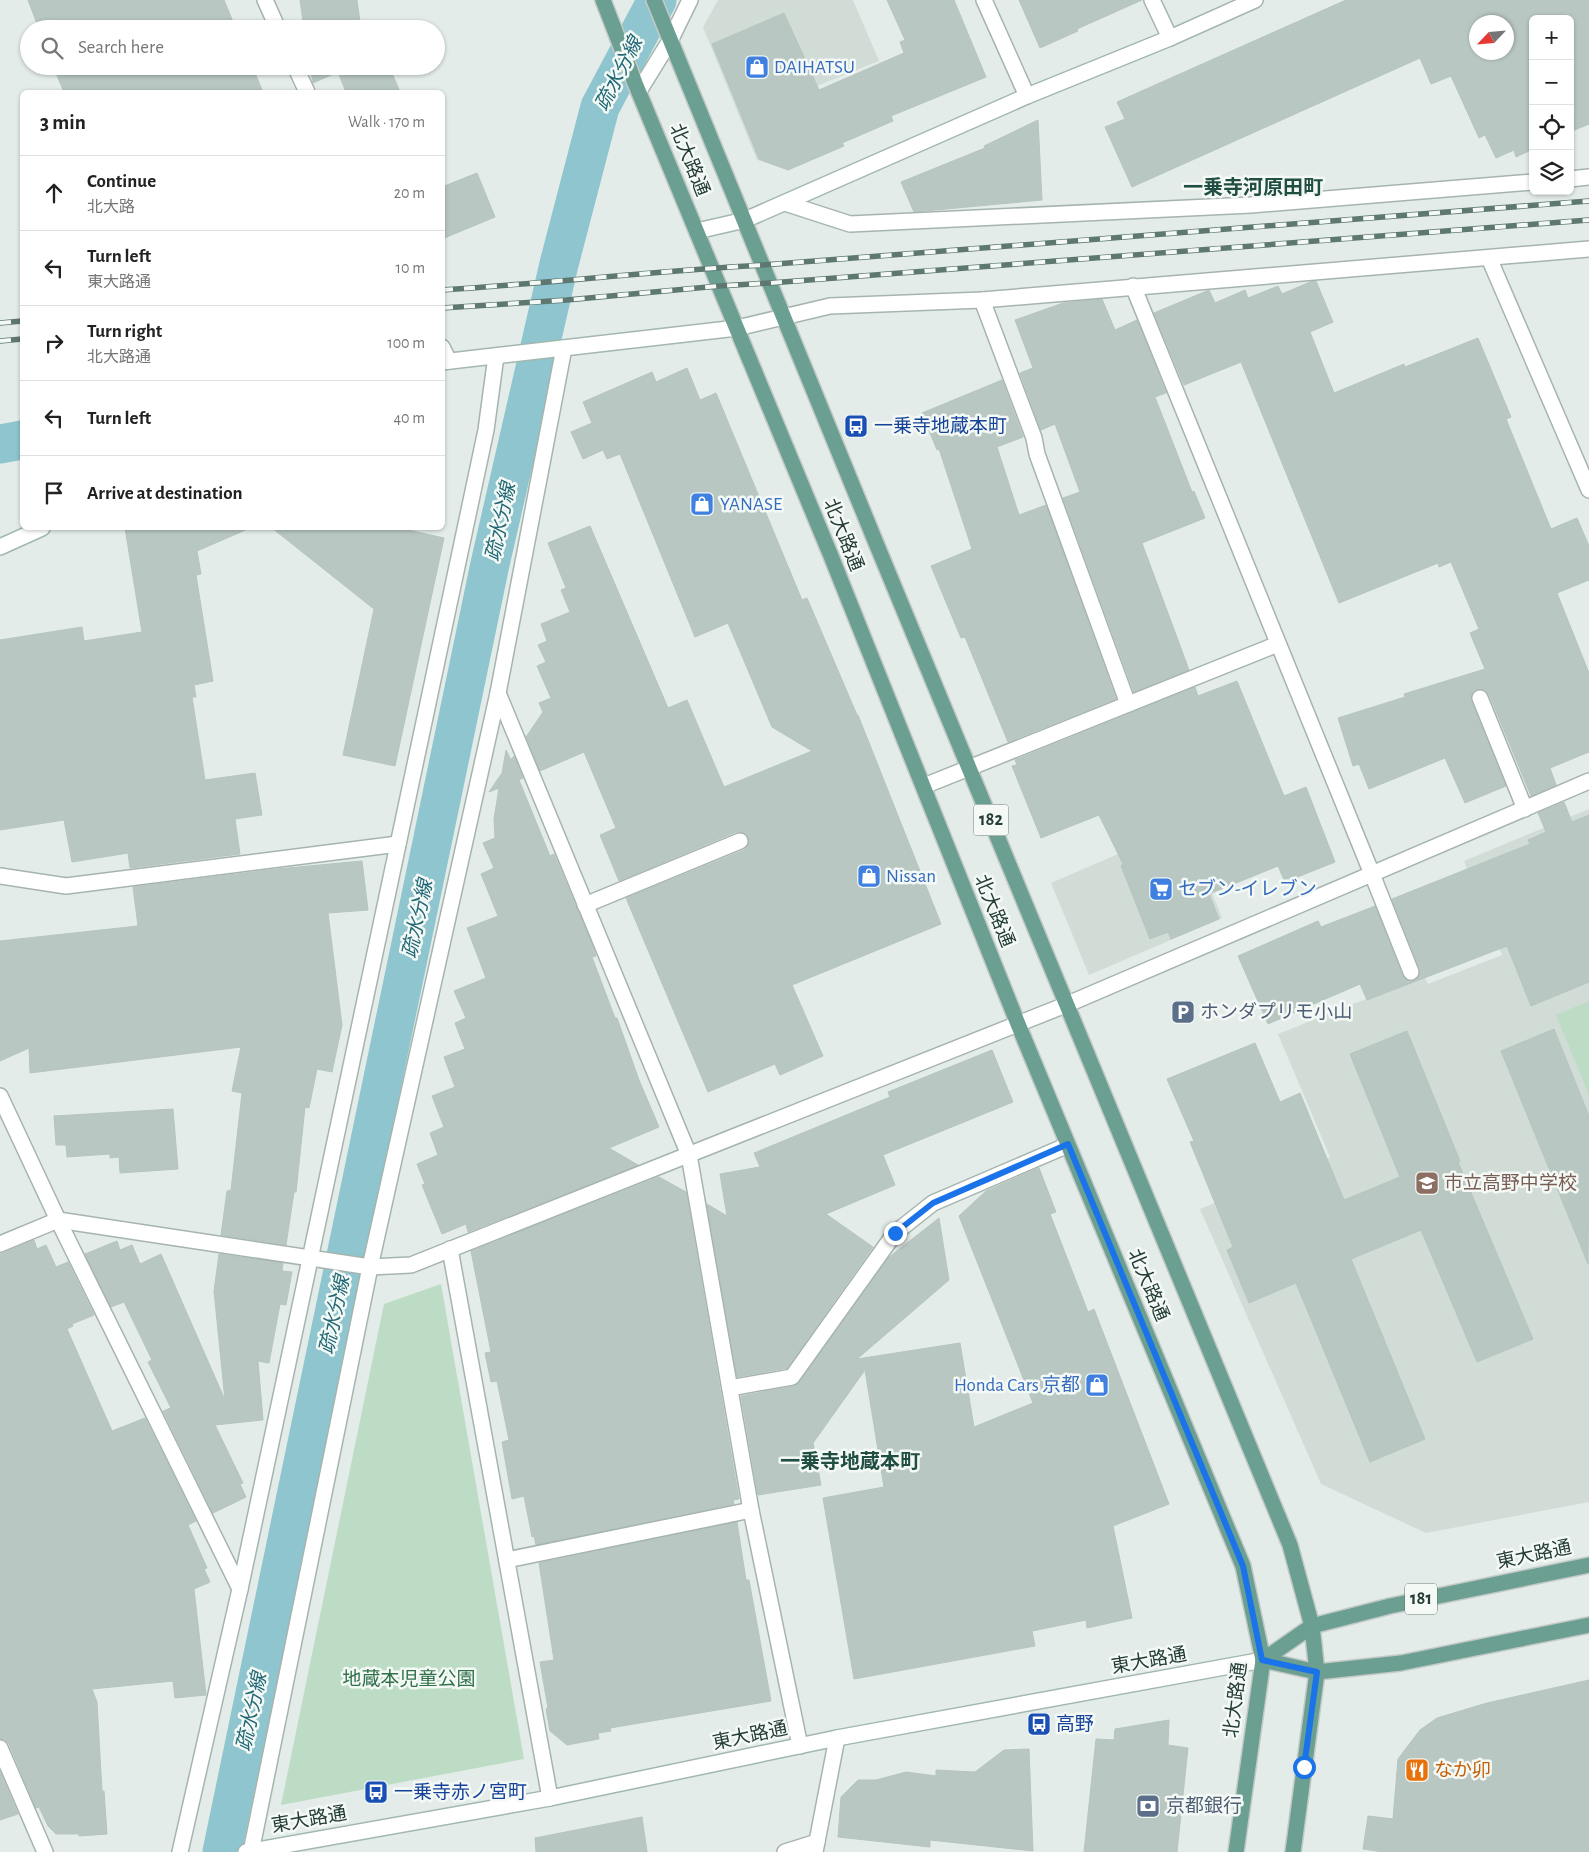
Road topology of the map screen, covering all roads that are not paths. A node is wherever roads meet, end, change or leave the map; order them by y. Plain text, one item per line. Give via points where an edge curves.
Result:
1 (265, 0) edge
2 (603, 0) edge
3 (654, 0) edge
4 (690, 0) edge
5 (984, 0) edge
6 (1152, 0) edge
7 (1255, 0) edge
8 (274, 20) edge
9 (1170, 38) junction
10 (671, 39) junction
11 (299, 75) edge
12 (637, 87) junction
13 (306, 90) edge
14 (1027, 96) junction
15 (1589, 177) edge
16 (1574, 179) edge
17 (1529, 182) edge
18 (786, 203) junction
19 (745, 220) junction
20 (697, 231) junction
21 (1589, 249) edge
22 (1489, 258) junction
23 (1133, 286) junction
24 (982, 300) junction
25 (784, 318) junction
26 (736, 328) junction
27 (557, 349) junction
28 (496, 356) junction
29 (446, 362) edge
30 (1589, 490) edge
31 (37, 530) edge
32 (0, 546) edge
33 (1278, 644) junction
34 (498, 694) junction
35 (1480, 698) dead end
36 (1128, 704) junction
37 (969, 768) junction
38 (1589, 781) edge
39 (924, 786) junction
40 (1525, 809) junction
41 (740, 841) dead end
42 (398, 844) junction
43 (1372, 874) junction
44 (0, 876) edge
45 (585, 905) junction
46 (1411, 972) dead end
47 (1068, 1004) junction
48 (1018, 1024) junction
49 (0, 1096) edge
50 (1068, 1144) junction
51 (689, 1155) junction
52 (58, 1220) junction
53 (0, 1244) edge
54 (450, 1249) junction
55 (310, 1258) junction
56 (370, 1267) junction
57 (730, 1388) junction
58 (751, 1510) junction
59 (507, 1560) junction
60 (1589, 1564) edge
61 (240, 1589) junction
62 (1589, 1625) edge
63 (1312, 1626) junction
64 (1262, 1660) junction
65 (1317, 1672) junction
66 (837, 1738) junction
67 (800, 1746) junction
68 (0, 1748) edge
69 (550, 1798) junction
70 (816, 1847) edge
71 (45, 1852) edge
72 (180, 1852) edge
73 (249, 1852) edge
74 (785, 1852) edge
75 (1236, 1852) edge
76 (1293, 1852) edge

1 - 8 street
2 - 12 main road, 北大路通 / 182
3 - 10 main road, 北大路通 / 182
4 - 10 street
5 - 14 street
6 - 9 street
7 - 9 street
9 - 14 street
10 - 12 street
10 - 19 main road, 北大路通 / 182
11 - 13 street
12 - 20 main road, 北大路通 / 182
14 - 18 street
15 - 16 street
17 - 18 street via 1251,205 850,224
18 - 19 street
19 - 20 street
19 - 25 main road, 北大路通 / 182
20 - 26 main road, 北大路通 / 182
21 - 22 street
22 - 23 street
22 - 30 street
23 - 24 street
23 - 33 street
24 - 25 street via 830,306
24 - 36 street
25 - 26 street
25 - 37 main road, 北大路通 / 182
26 - 27 street
26 - 39 main road, 北大路通 / 182
27 - 28 street
27 - 34 street
28 - 29 street
28 - 42 street via 486,430
31 - 32 street
33 - 36 street
33 - 43 street
34 - 45 street
34 - 56 street
35 - 40 street
36 - 37 street
37 - 39 street
37 - 47 main road, 北大路通 / 182
38 - 40 street
39 - 48 main road, 北大路通 / 182
40 - 43 street
41 - 45 street
42 - 44 street via 66,886
42 - 55 street
43 - 46 street
43 - 47 street
45 - 51 street
47 - 48 street
47 - 63 main road, 北大路通 / 182 via 1290,1544
48 - 50 main road, 北大路通 / 182
48 - 51 street
49 - 52 street
50 - 57 street via 933,1203 895,1233 792,1377
50 - 64 main road, 北大路通 / 182 via 1243,1566
51 - 54 street
51 - 57 street
52 - 53 street
52 - 55 street
52 - 61 street
54 - 56 street via 411,1265
54 - 59 street
55 - 56 street
55 - 61 street
56 - 73 street
57 - 58 street
58 - 59 street
58 - 67 street
59 - 69 street
60 - 63 main road, 東大路通 / 181
61 - 72 street
62 - 65 main road, 東大路通 via 1401,1664
63 - 64 main road, 東大路通 / 181
63 - 65 main road, 北大路通 / 182
64 - 65 main road, 東大路通
64 - 66 street, 東大路通
64 - 75 main road, 北大路通
65 - 76 main road, 北大路通
66 - 67 street, 東大路通
66 - 70 street
67 - 69 street, 東大路通
68 - 71 street
69 - 73 street, 東大路通
70 - 74 street

